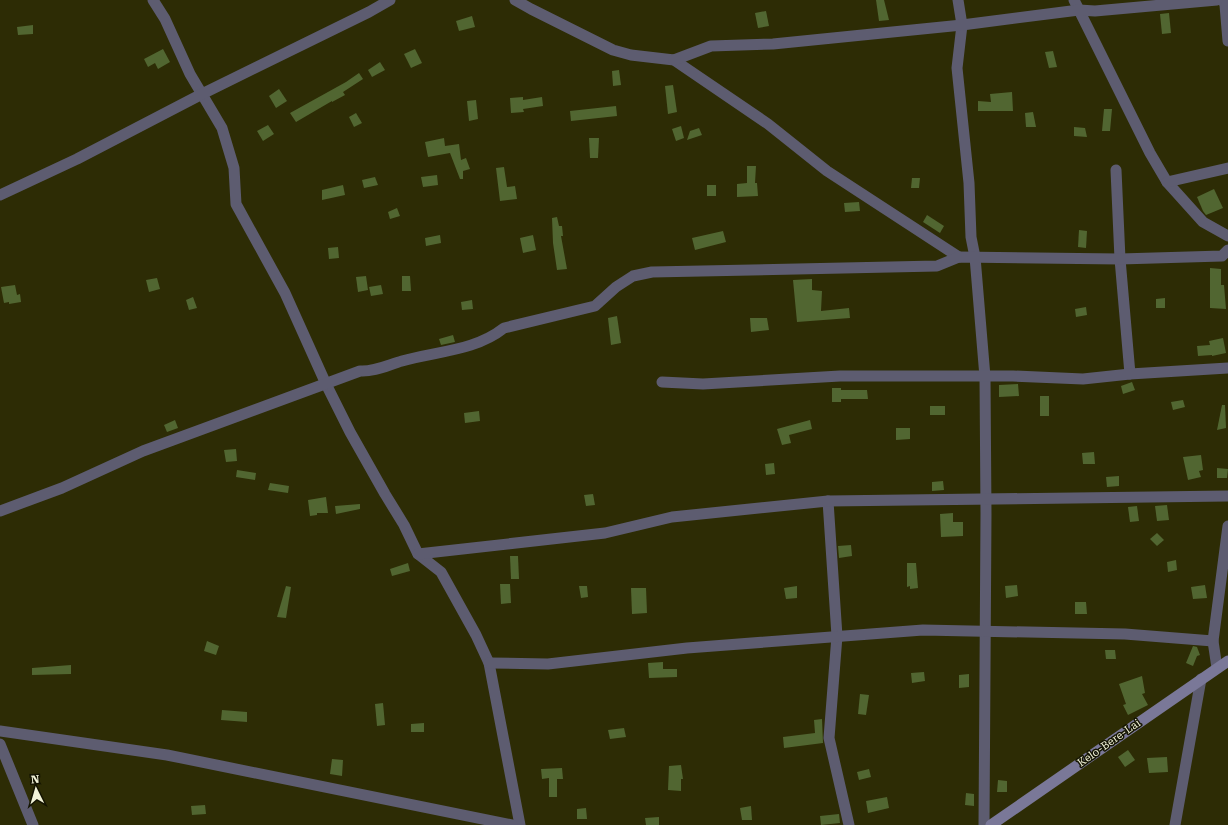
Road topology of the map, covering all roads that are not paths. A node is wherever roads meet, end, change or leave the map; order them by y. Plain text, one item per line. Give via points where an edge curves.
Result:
1 (153, 0) edge
2 (390, 0) edge
3 (515, 0) edge
4 (958, 0) edge
5 (1074, 0) edge
6 (1217, 0) edge
7 (1223, 0) edge
8 (1079, 10) junction
9 (962, 25) junction
10 (1228, 41) edge
11 (674, 60) junction
12 (202, 94) junction
13 (1228, 168) edge
14 (1116, 170) dead end
15 (1167, 182) junction
16 (0, 195) edge
17 (1228, 236) edge
18 (1228, 250) edge
19 (959, 257) junction
20 (975, 257) junction
21 (1120, 259) junction
22 (1228, 368) edge
23 (1130, 374) junction
24 (985, 377) junction
25 (662, 382) dead end
26 (326, 384) junction
27 (1228, 496) edge
28 (986, 499) junction
29 (828, 501) junction
30 (0, 511) edge
31 (1228, 526) edge
32 (418, 554) junction
33 (985, 631) junction
34 (837, 636) junction
35 (1213, 641) junction
36 (1228, 661) edge
37 (489, 663) junction
38 (1217, 668) junction
39 (1201, 679) junction
40 (0, 731) edge
41 (0, 744) edge
42 (33, 825) edge
43 (512, 825) edge
44 (520, 825) edge
45 (849, 825) edge
46 (984, 825) edge
47 (991, 825) edge
48 (1175, 825) edge

1 - 12 street
2 - 12 street
3 - 11 street via 613,50 631,55
4 - 9 street
5 - 8 street
6 - 8 street via 1095,11
7 - 10 street via 1226,6
8 - 9 street
8 - 15 street via 1139,132
9 - 11 street via 773,44 711,46
9 - 20 street via 957,68 969,183 971,237
11 - 19 street via 768,124 827,171
12 - 16 street via 77,159
12 - 26 street via 222,128 234,168 236,204 285,293
13 - 15 street
14 - 21 street
15 - 17 street via 1203,222
18 - 21 street via 1222,256
19 - 20 street
19 - 26 street via 938,266 652,272 633,276 595,306 504,328 495,336 465,348 360,371
20 - 21 street
20 - 24 street
21 - 23 street
22 - 23 street
23 - 24 street via 1083,379
24 - 25 street via 840,376 703,384
24 - 28 street
26 - 30 street via 143,451 62,488
26 - 32 street
27 - 28 street
28 - 29 street
28 - 33 street
29 - 32 street via 672,517 605,532
29 - 34 street
31 - 35 street
32 - 37 street via 441,572
33 - 34 street via 923,630
33 - 35 street via 1125,634
33 - 46 street
34 - 37 street via 687,648 548,664
34 - 45 street via 829,738
35 - 38 street
36 - 38 main road, Kelo-Bere-Lai
37 - 44 street
38 - 39 main road, Kelo-Bere-Lai
39 - 47 main road, Kelo-Bere-Lai
39 - 48 street
40 - 43 street via 167,754
41 - 42 street

